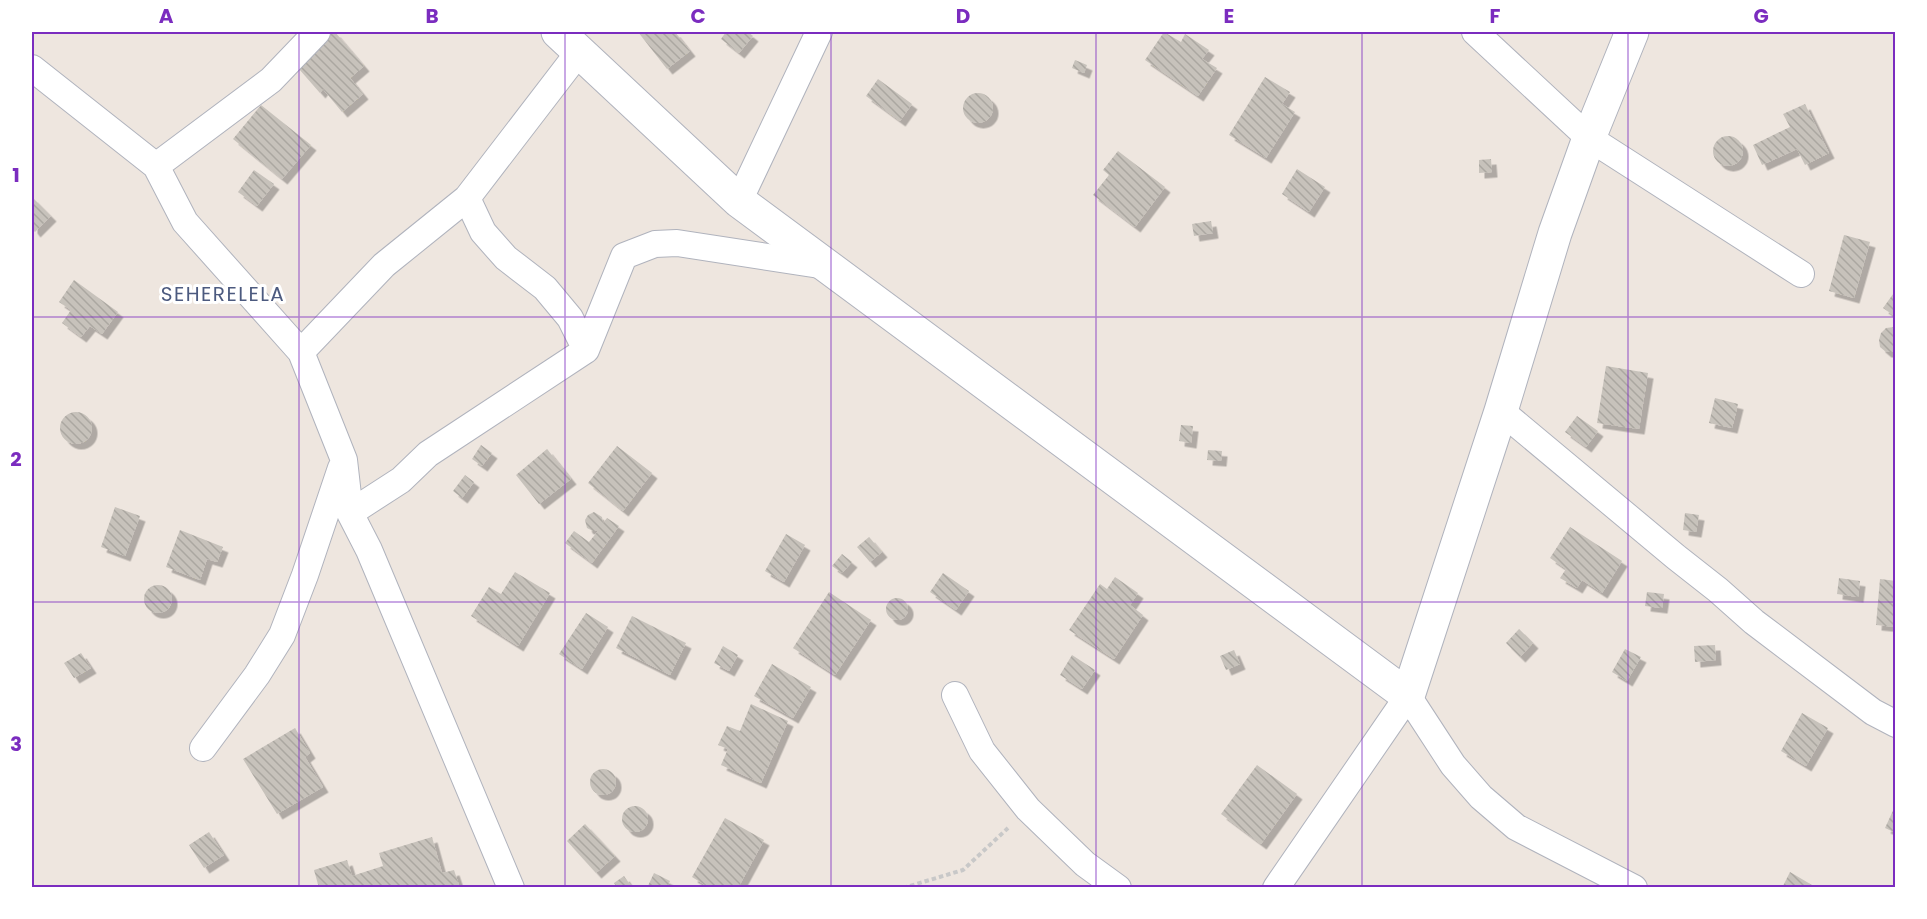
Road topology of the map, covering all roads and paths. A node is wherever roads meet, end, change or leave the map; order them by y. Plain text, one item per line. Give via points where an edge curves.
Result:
1 (317, 32) edge
2 (819, 32) edge
3 (1475, 32) edge
4 (1632, 32) edge
5 (568, 42) edge
6 (32, 68) edge
7 (1589, 138) junction
8 (156, 166) junction
9 (467, 198) junction
10 (739, 201) junction
11 (829, 266) junction
12 (1801, 274) dead end
13 (586, 350) junction
14 (301, 352) junction
15 (1501, 411) junction
16 (344, 460) junction
17 (350, 513) junction
18 (955, 695) dead end
19 (1408, 696) junction
20 (1896, 724) edge
21 (203, 748) dead end
22 (1028, 809) junction
23 (511, 888) edge
24 (903, 888) edge
25 (1118, 888) edge
26 (1276, 888) edge
27 (1634, 888) edge

1 - 8 street via 271,80
2 - 10 street
3 - 7 street
4 - 7 street
5 - 9 street
5 - 10 street
6 - 8 street
7 - 12 street
7 - 15 street via 1555,233
8 - 14 street via 185,222
9 - 13 street via 483,231 506,258 545,288 570,318
9 - 14 street via 384,265
10 - 11 street
11 - 13 street via 677,243 643,248 624,256
11 - 19 street
13 - 17 street via 428,454 401,480
14 - 16 street
15 - 19 street
15 - 20 street via 1754,622 1873,712
16 - 17 street
16 - 21 street via 282,635
17 - 23 street
18 - 22 street via 982,751
19 - 26 street
19 - 27 street via 1453,765 1481,797 1516,827
22 - 24 path via 963,870
22 - 25 street via 1085,864

